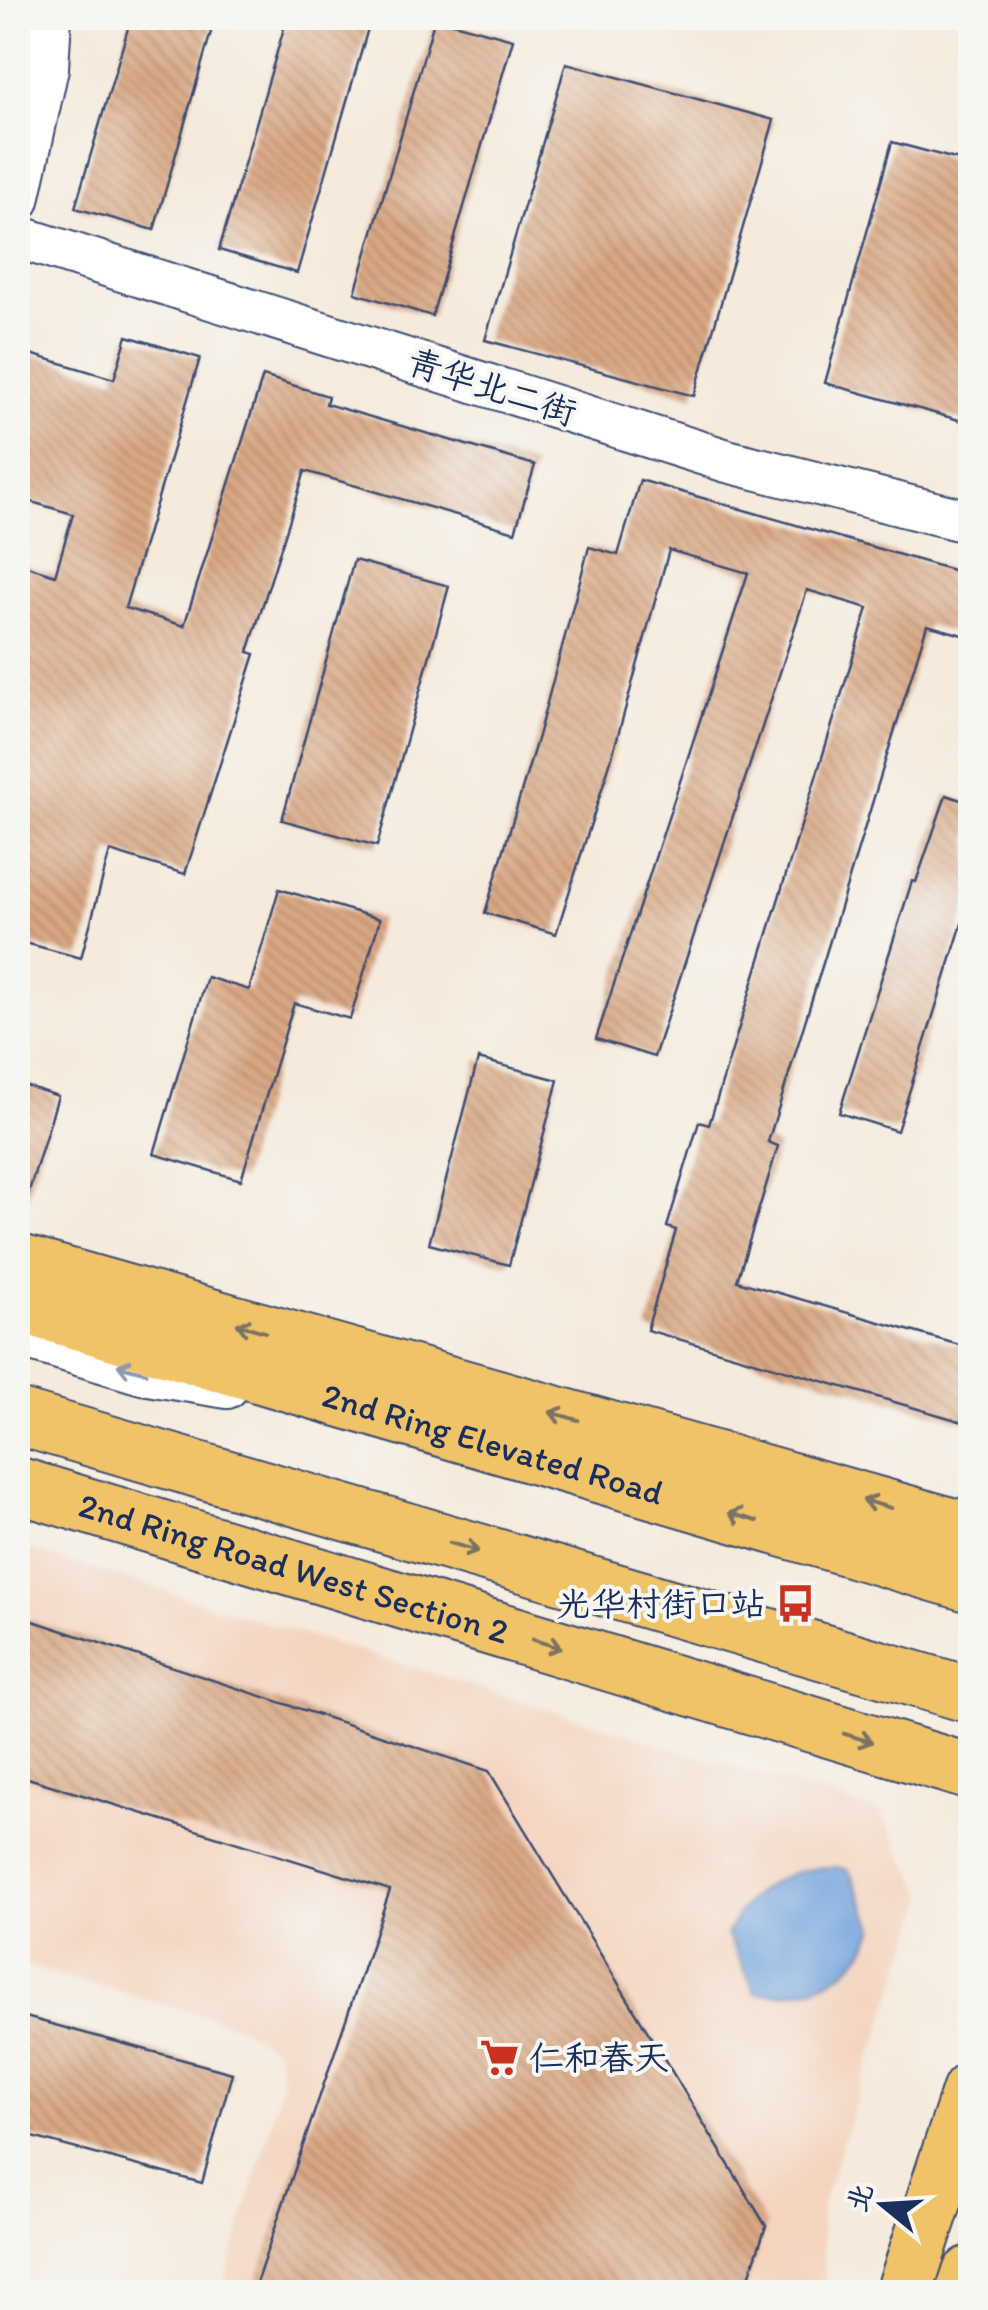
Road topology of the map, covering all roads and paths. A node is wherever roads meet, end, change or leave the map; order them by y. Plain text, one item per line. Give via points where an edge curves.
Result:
1 (50, 18) edge
2 (18, 200) edge
3 (18, 236) edge
4 (970, 522) edge
5 (18, 1262) edge
6 (18, 1304) edge
7 (18, 1336) edge
8 (18, 1390) edge
9 (400, 1417) junction
10 (18, 1418) edge
11 (18, 1485) edge
12 (370, 1520) junction
13 (970, 1531) edge
14 (970, 1584) edge
15 (970, 1695) edge
16 (970, 1772) edge
17 (970, 2091) edge
18 (970, 2274) edge
19 (904, 2292) edge
20 (964, 2292) edge

1 - 2 street via 47,68
3 - 4 street, 青华北二街 via 728,461
13 -> 5 main road
6 - 9 main road, 2nd Ring Elevated Road
9 -> 7 street via 142,1373
8 - 12 street via 134,1424
14 -> 9 main road, 2nd Ring Elevated Road
10 - 12 main road
11 -> 16 main road, 2nd Ring Road West Section 2
12 -> 15 main road
17 - 19 main road
18 - 20 main road

